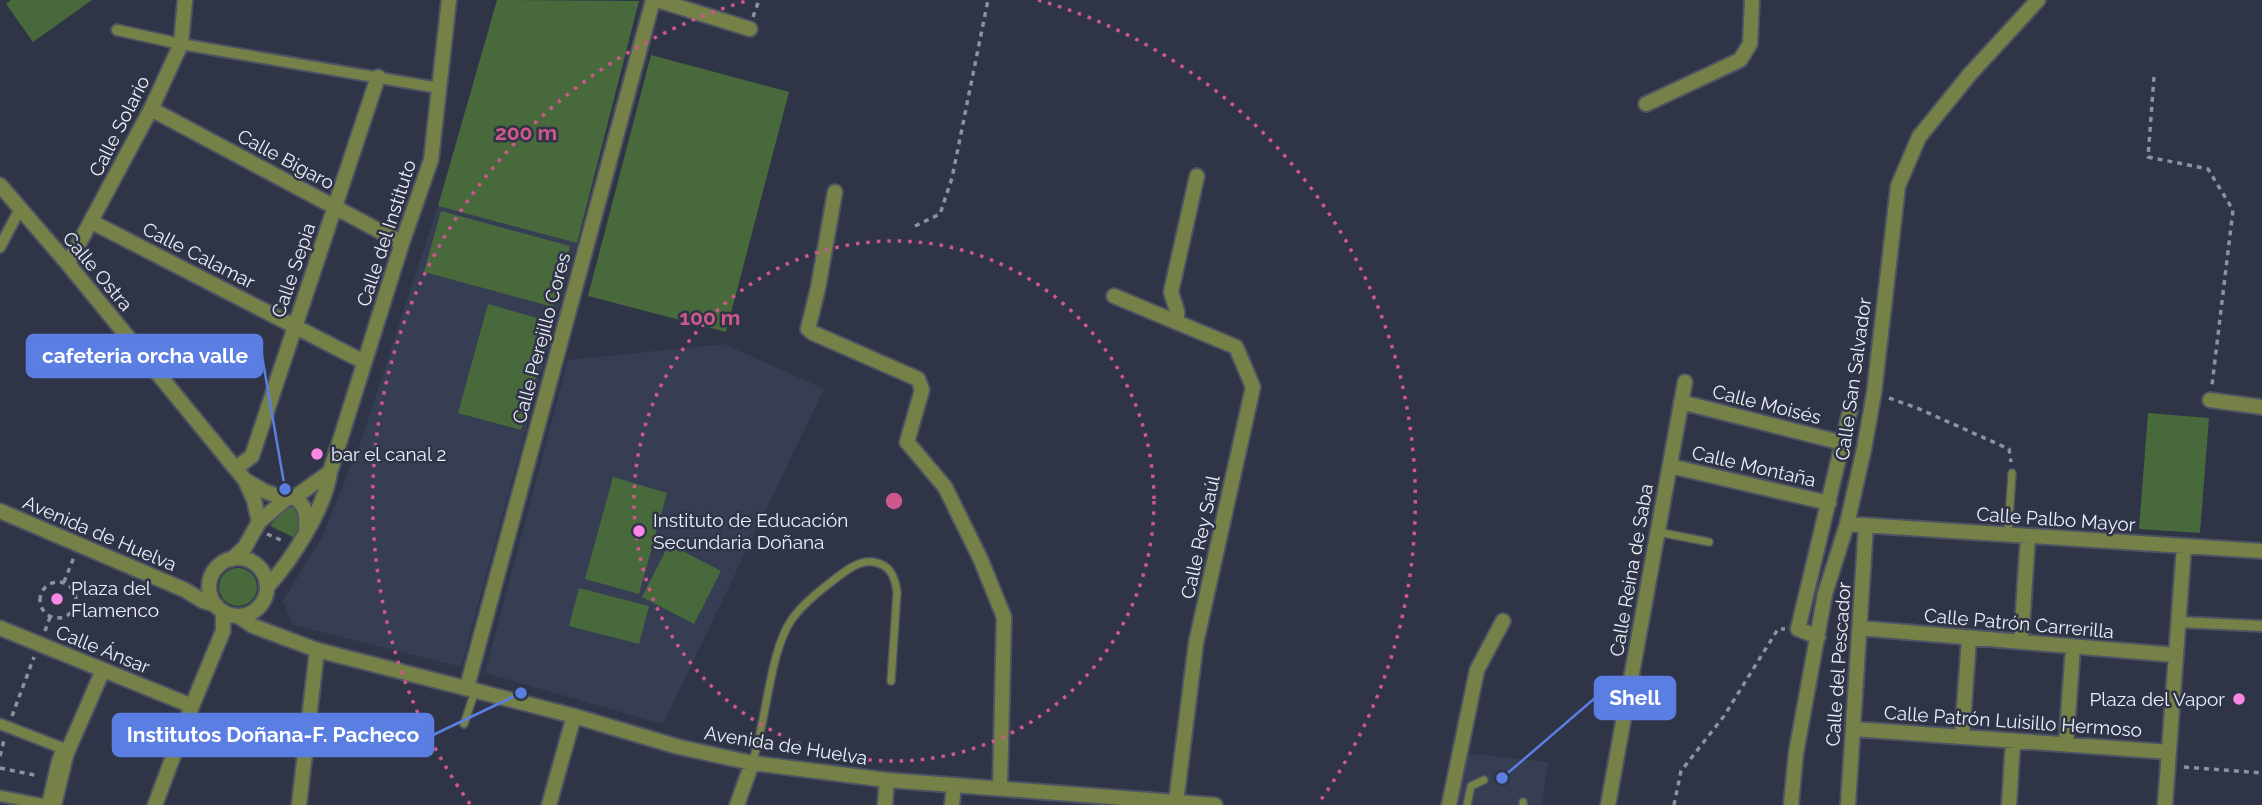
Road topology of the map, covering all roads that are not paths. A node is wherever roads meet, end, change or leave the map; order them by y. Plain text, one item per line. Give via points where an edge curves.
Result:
1 (185, 0) edge
2 (449, 0) edge
3 (655, 0) edge
4 (1752, 0) edge
5 (2038, 0) edge
6 (750, 29) dead end
7 (117, 30) dead end
8 (181, 44) junction
9 (378, 77) junction
10 (439, 88) junction
11 (1646, 104) dead end
12 (151, 109) junction
13 (1197, 176) dead end
14 (0, 185) edge
15 (835, 192) dead end
16 (335, 207) junction
17 (20, 209) junction
18 (92, 222) junction
19 (402, 243) junction
20 (0, 247) edge
21 (68, 264) junction
22 (1114, 296) dead end
23 (1177, 322) junction
24 (295, 326) junction
25 (364, 362) junction
26 (1685, 382) dead end
27 (2210, 400) road end
28 (1681, 402) junction
29 (2262, 407) edge
30 (1850, 411) dead end
31 (1843, 443) junction
32 (1670, 466) junction
33 (330, 472) junction
34 (2012, 473) road end
35 (241, 474) junction
36 (290, 498) junction
37 (1829, 503) junction
38 (0, 511) edge
39 (1847, 524) junction
40 (1866, 525) junction
41 (257, 526) junction
42 (306, 528) junction
43 (1658, 532) junction
44 (2008, 535) junction
45 (2028, 536) junction
46 (1709, 542) dead end
47 (2184, 546) junction
48 (2262, 551) edge
49 (232, 559) junction
50 (209, 587) junction
51 (267, 587) junction
52 (185, 590) junction
53 (262, 604) junction
54 (220, 608) junction
55 (243, 617) junction
56 (1503, 621) dead end
57 (2179, 622) junction
58 (2262, 626) edge
59 (0, 628) edge
60 (1859, 628) junction
61 (223, 631) junction
62 (282, 636) junction
63 (1818, 637) junction
64 (1969, 638) junction
65 (2021, 642) junction
66 (2073, 647) junction
67 (317, 650) junction
68 (2176, 655) junction
69 (103, 670) junction
70 (891, 681) dead end
71 (471, 689) junction
72 (192, 706) junction
73 (574, 716) junction
74 (464, 724) dead end
75 (4, 725) edge
76 (1854, 729) junction
77 (1962, 737) junction
78 (2013, 741) junction
79 (2066, 744) junction
80 (2169, 759) junction
81 (752, 763) junction
82 (887, 780) junction
83 (1484, 780) dead end
84 (954, 785) junction
85 (1000, 788) junction
86 (0, 796) edge
87 (1060, 799) edge
88 (1177, 802) junction
89 (1155, 803) edge
90 (54, 805) edge
91 (155, 805) edge
92 (299, 805) edge
93 (549, 805) edge
94 (737, 805) edge
95 (885, 805) edge
96 (952, 805) edge
97 (1215, 805) edge
98 (1449, 805) edge
99 (1467, 805) edge
100 (1608, 805) edge
101 (1791, 805) edge
102 (1848, 805) edge
103 (2008, 805) edge
104 (2165, 805) edge

1 - 8 street, Calle Solario
2 - 10 street, Calle del Instituto
3 - 6 street
3 - 71 street, Calle Perejillo Cores
4 - 11 street via 1750,44 1740,60
5 - 39 street, Calle San Salvador via 1919,137 1898,186 1874,393
7 - 8 street
8 - 9 street
8 - 12 street, Calle Solario
9 - 10 street
9 - 16 street, Calle Sepia
10 - 19 street, Calle del Instituto via 431,160
12 - 16 street, Calle Bigaro
12 - 18 street, Calle Solario
13 - 23 street via 1171,292
14 - 17 street, Calle Ostra
15 - 85 street via 808,329 918,379 922,390 907,442 946,487 1004,617
16 - 19 street, Calle Bigaro
16 - 24 street, Calle Sepia
17 - 20 street
17 - 21 street, Calle Ostra
18 - 21 street, Calle Solario
18 - 24 street, Calle Calamar
19 - 25 street, Calle del Instituto
21 - 35 street, Calle Ostra
22 - 23 street, Calle Rey Saúl
23 - 88 street, Calle Rey Saúl via 1236,347 1253,387 1196,643
24 - 25 street, Calle Calamar
24 - 35 street, Calle Sepia
25 - 33 street, Calle del Instituto
26 - 28 street, Calle Reina de Saba
27 - 29 street
28 - 31 street, Calle Moisés
28 - 32 street, Calle Reina de Saba
30 - 31 street
31 - 37 street
32 - 37 street, Calle Montaña
32 - 43 street, Calle Reina de Saba
33 - 36 street
33 - 42 street, Calle del Instituto via 315,518
34 - 44 lane
35 - 36 street, Calle Ostra via 264,491
35 - 41 street, Calle Ostra via 254,500
36 - 41 street
36 - 42 street via 307,511
37 - 63 street via 1798,629
38 - 52 street, Avenida de Huelva
39 - 40 street, Calle Palbo Mayor
39 - 63 street, Calle San Salvador via 1825,594
40 - 44 street, Calle Palbo Mayor
40 - 60 street, Calle del Pescador
41 - 49 street
42 - 51 street, Calle del Instituto
43 - 46 lane
43 - 100 street, Calle Reina de Saba
44 - 45 street, Calle Palbo Mayor
45 - 47 street, Calle Palbo Mayor
45 - 65 street
47 - 48 street, Calle Palbo Mayor
47 - 57 street
49 - 50 street via 216,569
49 - 51 street via 256,564
50 - 52 street, Avenida de Huelva
50 - 54 street
51 - 53 street
52 - 54 street, Avenida de Huelva
53 - 55 street
53 - 62 street
54 - 55 street
54 - 61 street
55 - 61 street
55 - 62 street, Avenida de Huelva via 253,626
56 - 98 street via 1477,670
57 - 58 street
57 - 68 street
59 - 69 street, Calle Ánsar
60 - 64 street, Calle Patrón Carrerilla
60 - 76 street, Calle del Pescador
61 - 72 street
62 - 67 street, Avenida de Huelva
63 - 101 street, Calle San Salvador
64 - 65 street, Calle Patrón Carrerilla
64 - 77 street
65 - 66 street, Calle Patrón Carrerilla
66 - 68 street, Calle Patrón Carrerilla
66 - 79 street
67 - 71 street, Avenida de Huelva
67 - 92 street
68 - 80 street
69 - 72 street, Calle Ánsar
69 - 90 street via 66,755
70 - 81 lane via 896,583 891,570 869,561 851,567 808,599 791,620 778,649
71 - 73 street, Avenida de Huelva
71 - 74 lane
72 - 91 street
73 - 81 street, Avenida de Huelva
73 - 93 street
75 - 86 street via 62,748 47,805
76 - 77 street, Calle Patrón Luisillo Hermoso
76 - 102 street, Calle del Pescador
77 - 78 street, Calle Patrón Luisillo Hermoso
78 - 79 street, Calle Patrón Luisillo Hermoso
78 - 103 street
79 - 80 street, Calle Patrón Luisillo Hermoso
80 - 104 street
81 - 82 street, Avenida de Huelva
81 - 94 street
82 - 84 street, Avenida de Huelva
82 - 95 street
83 - 99 lane via 1471,786
84 - 85 street, Avenida de Huelva
84 - 96 street
85 - 87 street, Avenida de Huelva
87 - 89 street, Avenida de Huelva
88 - 89 street, Avenida de Huelva
88 - 97 street, Avenida de Huelva

